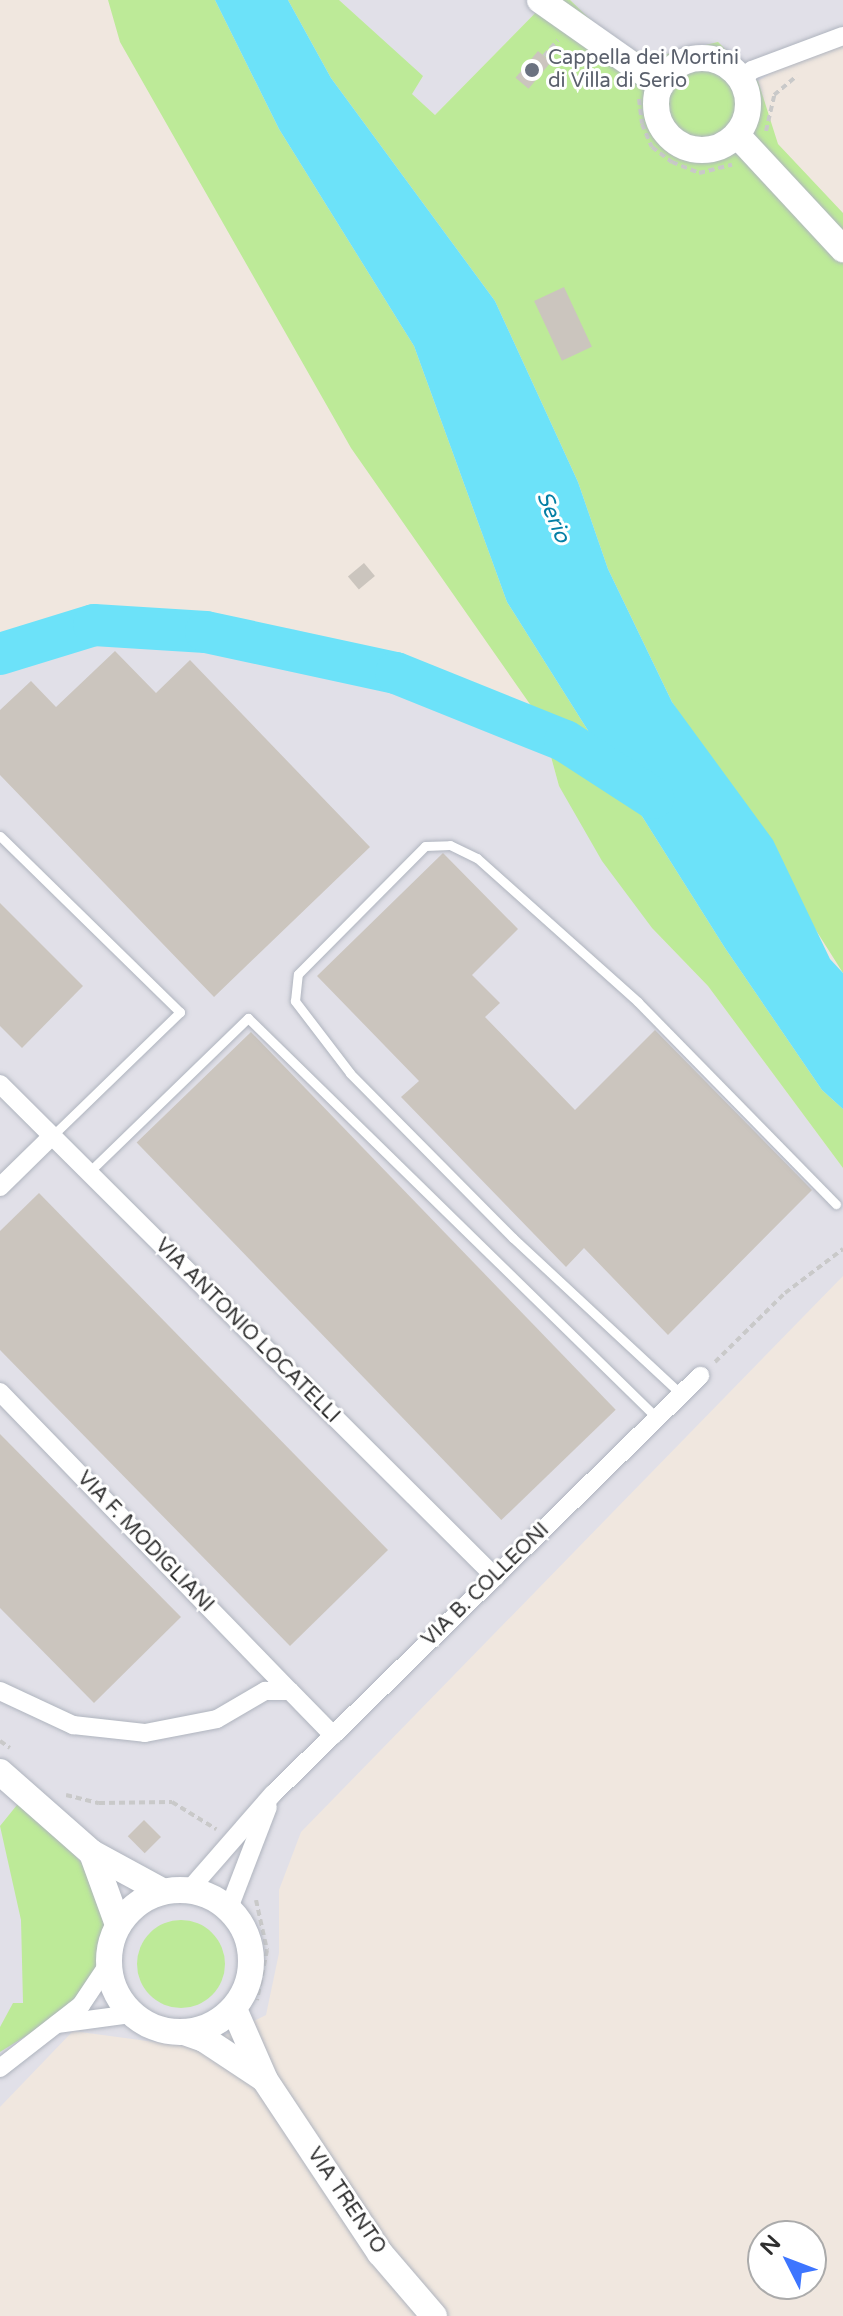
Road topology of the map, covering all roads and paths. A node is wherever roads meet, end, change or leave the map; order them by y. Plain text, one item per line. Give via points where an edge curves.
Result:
1 (540, 0) edge
2 (551, 28) dead end
3 (843, 36) edge
4 (544, 56) dead end
5 (807, 72) dead end
6 (742, 80) junction
7 (650, 90) junction
8 (737, 135) junction
9 (765, 135) dead end
10 (743, 174) dead end
11 (843, 249) edge
12 (0, 836) edge
13 (0, 1084) edge
14 (52, 1136) junction
15 (88, 1173) junction
16 (0, 1187) edge
17 (836, 1204) dead end
18 (843, 1249) edge
19 (700, 1376) joint
20 (0, 1392) edge
21 (682, 1395) junction
22 (657, 1418) junction
23 (495, 1577) junction
24 (0, 1691) edge
25 (290, 1691) junction
26 (333, 1735) junction
27 (0, 1741) edge
28 (6, 1761) edge
29 (56, 1787) dead end
30 (273, 1794) junction
31 (234, 1840) junction
32 (92, 1853) junction
33 (256, 1884) dead end
34 (190, 1889) junction
35 (162, 1891) junction
36 (229, 1908) junction
37 (118, 1925) junction
38 (109, 1963) junction
39 (246, 2010) junction
40 (132, 2014) junction
41 (55, 2024) junction
42 (184, 2032) junction
43 (0, 2068) edge
44 (265, 2080) junction
45 (434, 2316) edge

1 - 7 street
2 - 4 path via 562,37
3 - 6 street via 752,70
5 - 9 path via 774,95
6 - 7 street via 724,63 699,58 676,66
6 - 8 street via 747,118
7 - 8 street via 671,139 698,151 726,144
7 - 10 path via 642,124 652,147 699,173 733,165
8 - 11 street
12 - 14 lane via 180,1012
13 - 14 street, VIA ANTONIO LOCATELLI
14 - 15 street, VIA ANTONIO LOCATELLI
14 - 16 street
15 - 22 lane via 248,1018
15 - 23 street, VIA ANTONIO LOCATELLI
17 - 21 lane via 638,1002 477,858 450,845 425,846 298,974 295,1001 350,1073 513,1238
18 - 19 path via 785,1293
19 - 21 street, VIA B. COLLEONI
20 - 25 street, VIA F. MODIGLIANI
21 - 22 street, VIA B. COLLEONI
22 - 23 street, VIA B. COLLEONI
23 - 26 street, VIA B. COLLEONI
24 - 25 street via 73,1725 145,1733 217,1719 265,1691
25 - 26 street, VIA F. MODIGLIANI
26 - 30 street, VIA B. COLLEONI
27 - 28 path
28 - 32 street
29 - 31 path via 67,1796 99,1803 172,1802
30 - 31 street, VIA B. COLLEONI
30 - 36 street, VIA B. COLLEONI
31 - 34 street, VIA B. COLLEONI
32 - 35 street
32 - 37 street
33 - 39 path via 256,1912 267,1950 256,1999
34 - 35 street
34 - 36 street
35 - 37 street via 144,1899
36 - 39 street via 251,1946
37 - 38 street
38 - 40 street via 120,1999
38 - 41 street via 96,1990
39 - 42 street
39 - 44 street, VIA TRENTO
40 - 41 street
40 - 42 street via 165,2031
41 - 43 street
42 - 44 street, VIA TRENTO via 221,2049
44 - 45 street, VIA TRENTO via 380,2253

